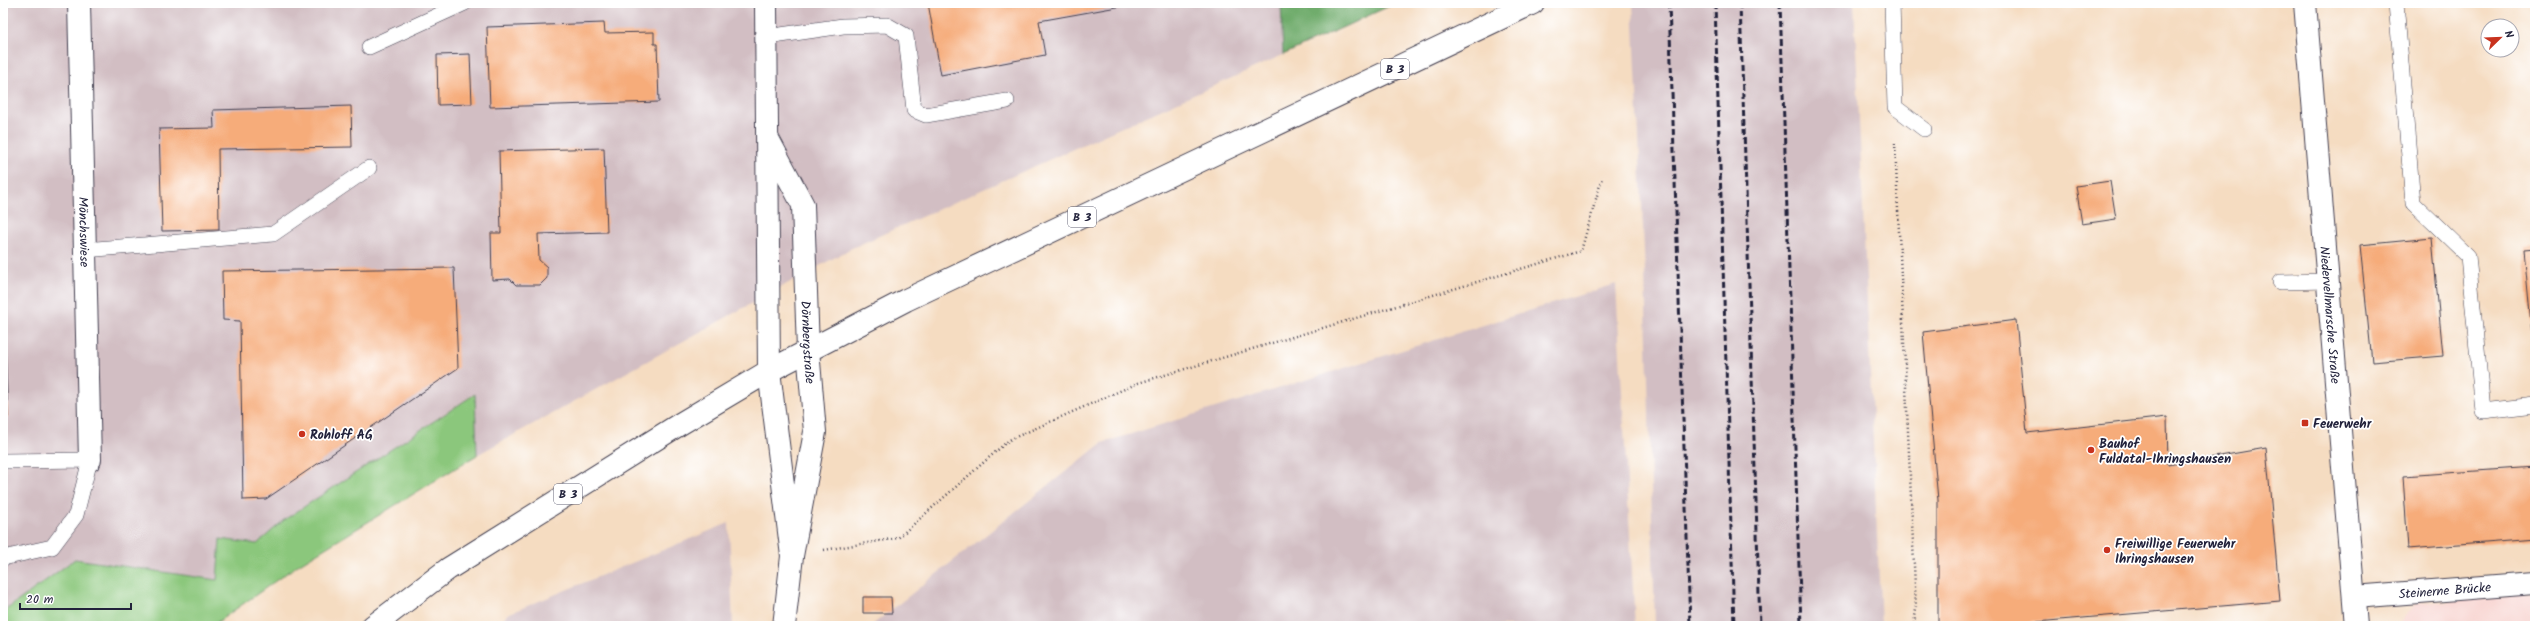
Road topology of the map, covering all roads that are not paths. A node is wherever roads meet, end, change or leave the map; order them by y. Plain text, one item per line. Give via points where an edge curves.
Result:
1 (79, 3) edge
2 (465, 3) edge
3 (766, 3) edge
4 (1533, 3) edge
5 (1892, 3) edge
6 (2305, 3) edge
7 (2396, 3) edge
8 (767, 37) junction
9 (369, 47) dead end
10 (1007, 101) dead end
11 (1924, 129) dead end
12 (766, 136) junction
13 (369, 168) dead end
14 (85, 250) junction
15 (2328, 281) junction
16 (2280, 282) dead end
17 (808, 350) junction
18 (769, 371) junction
19 (2535, 405) edge
20 (90, 460) junction
21 (3, 461) edge
22 (792, 556) junction
23 (3, 558) edge
24 (2535, 583) edge
25 (2354, 597) junction
26 (372, 626) edge
27 (784, 626) edge
28 (2356, 626) edge

1 - 14 street, Mönchswiese
2 - 9 lane
3 - 8 street, Dörnbergstraße
4 - 17 street, B 3 via 906,300
5 - 11 lane via 1895,107
6 - 15 street, Niedervellmarsche Straße
7 - 19 lane via 2413,203 2468,256 2483,411
8 - 10 lane via 843,26 887,25 906,36 914,110 926,115
8 - 12 street, Dörnbergstraße
12 - 17 street, Dörnbergstraße via 803,206
12 - 18 street, Dörnbergstraße
13 - 14 lane via 273,234
14 - 20 street, Mönchswiese
15 - 16 lane
15 - 25 street, Niedervellmarsche Straße
17 - 18 street, B 3
17 - 22 street, Dörnbergstraße via 815,432
18 - 22 street, Dörnbergstraße
18 - 26 street, B 3 via 448,570
20 - 21 lane
20 - 23 lane via 76,515 52,547
22 - 27 street, Dörnbergstraße
24 - 25 street, Steinerne Brücke
25 - 28 street, Niedervellmarsche Straße

